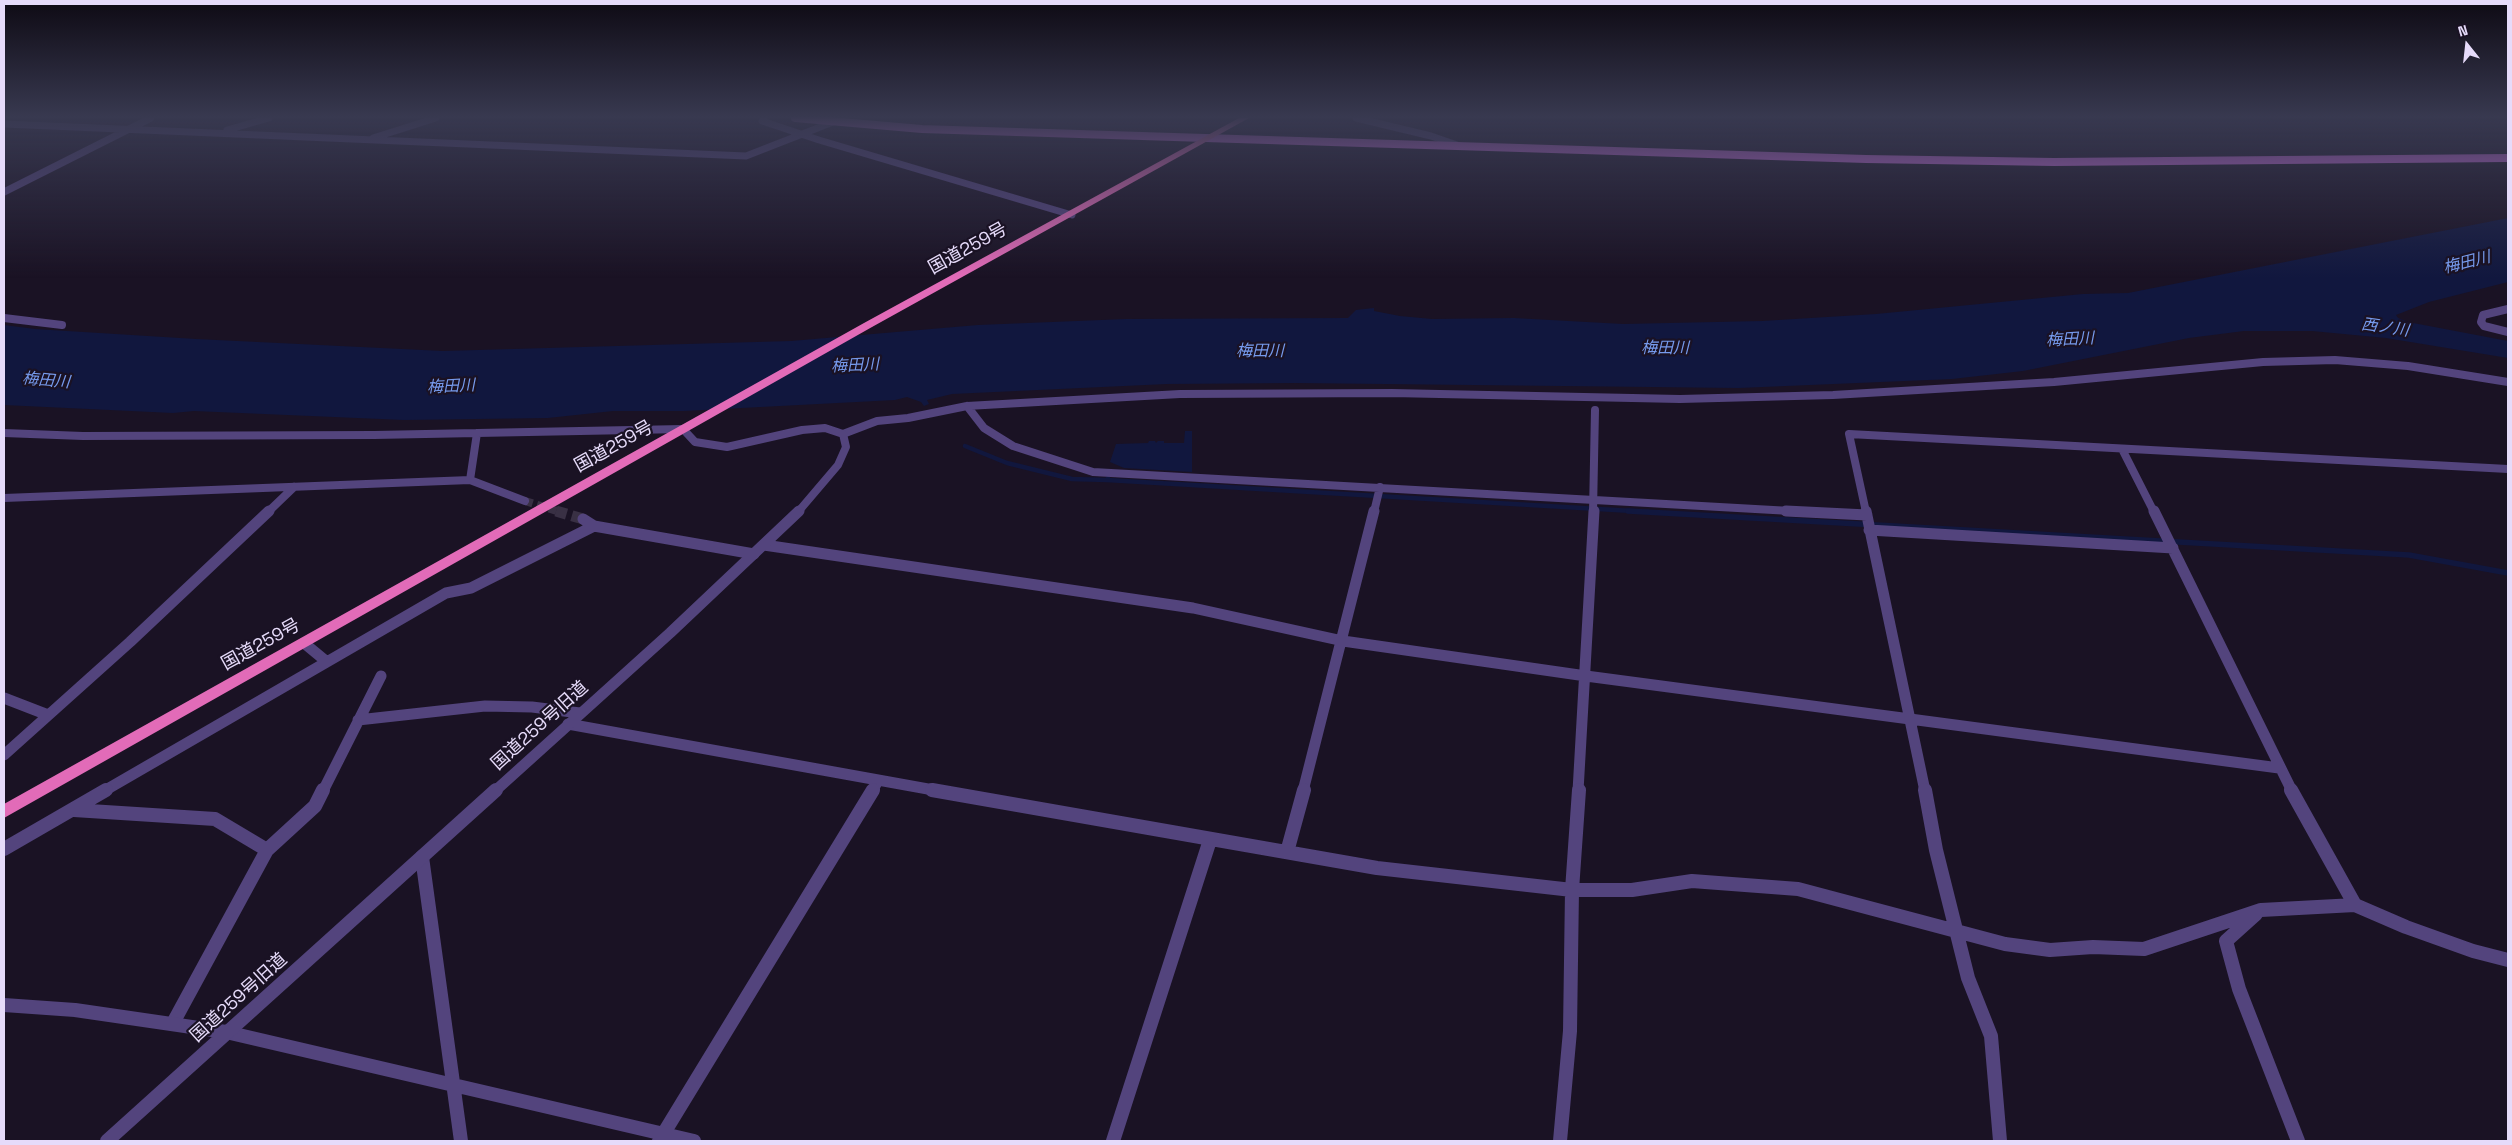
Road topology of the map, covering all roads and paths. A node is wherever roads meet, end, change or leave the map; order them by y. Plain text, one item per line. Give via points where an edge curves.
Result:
1 (44, 171) edge
2 (928, 171) edge
3 (1150, 171) edge
4 (4, 192) edge
5 (1072, 215) junction
6 (2508, 309) edge
7 (4, 318) edge
8 (62, 325) dead end
9 (2508, 332) edge
10 (2508, 382) edge
11 (967, 406) junction
12 (1594, 410) dead end
13 (683, 429) junction
14 (4, 433) edge
15 (477, 433) junction
16 (843, 434) junction
17 (2122, 449) junction
18 (2508, 469) edge
19 (470, 480) junction
20 (294, 487) junction
21 (1379, 492) junction
22 (4, 498) edge
23 (18, 498) junction
24 (525, 501) tunnel mouth
25 (1593, 505) junction
26 (4, 508) edge
27 (583, 519) tunnel mouth
28 (1868, 523) junction
29 (594, 526) junction
30 (2170, 544) junction
31 (764, 545) junction
32 (754, 554) junction
33 (1343, 641) junction
34 (304, 643) junction
35 (327, 662) junction
36 (381, 676) dead end
37 (1586, 676) junction
38 (4, 698) edge
39 (580, 713) junction
40 (48, 715) junction
41 (358, 720) junction
42 (1909, 720) junction
43 (568, 724) junction
44 (4, 756) edge
45 (2278, 768) junction
46 (878, 781) junction
47 (73, 810) junction
48 (4, 812) edge
49 (1210, 840) junction
50 (4, 850) edge
51 (267, 850) junction
52 (1287, 852) junction
53 (422, 857) junction
54 (1572, 890) junction
55 (2355, 905) junction
56 (2261, 910) junction
57 (1957, 932) junction
58 (2508, 960) edge
59 (4, 1005) edge
60 (173, 1023) junction
61 (226, 1032) junction
62 (452, 1086) junction
63 (661, 1138) edge
64 (107, 1141) edge
65 (460, 1141) edge
66 (694, 1141) edge
67 (1112, 1141) edge
68 (1560, 1141) edge
69 (2000, 1141) edge
70 (2298, 1141) edge

1 - 4 street
2 - 5 street
3 - 5 highway, 国道259号
5 - 13 highway, 国道259号
6 - 9 street via 2483,316 2481,322 2484,326
7 - 8 street
10 - 11 street via 2408,366 2335,360 2263,362 2054,382 1833,395 1680,399 1392,393 1180,394
11 - 16 street via 877,421
11 - 21 street via 984,428 1013,446 1093,472
12 - 25 street
13 - 15 street
13 - 16 street via 695,442 727,447 802,430 825,428
13 - 34 highway, 国道259号
14 - 15 street via 83,436
15 - 19 street
16 - 31 street, 国道259号旧道 via 846,447 838,465 791,520
17 - 18 street
17 - 28 street via 1849,434
17 - 30 street
19 - 20 street
19 - 24 street
20 - 23 street
20 - 40 street
21 - 25 street
21 - 33 street
22 - 23 street
23 - 26 street
25 - 28 street
25 - 37 street
27 - 29 street
28 - 30 street
28 - 42 street
29 - 32 street
29 - 35 street via 471,588 446,593
30 - 45 street
31 - 32 street, 国道259号旧道
31 - 33 street via 1193,608
32 - 39 street, 国道259号旧道
33 - 37 street
33 - 52 street
34 - 35 street
34 - 48 highway, 国道259号
35 - 47 street
36 - 41 street
37 - 42 street
37 - 54 street
38 - 40 street
39 - 41 street via 485,706
39 - 43 street, 国道259号旧道
40 - 44 street
41 - 51 street via 315,806
42 - 45 street
42 - 57 street
43 - 46 street
43 - 53 street, 国道259号旧道
45 - 55 street
46 - 49 street
46 - 63 street
47 - 50 street
47 - 51 street via 215,819
49 - 52 street
49 - 67 street
51 - 60 street
52 - 54 street via 1377,868
53 - 61 street, 国道259号旧道
53 - 62 street
54 - 57 street via 1632,890 1692,881 1755,884 1798,890
54 - 68 street via 1570,1031
55 - 56 street
55 - 58 street via 2406,927
56 - 57 street via 2144,949 2093,947 2050,950 2004,944
56 - 70 street via 2226,941 2239,989
57 - 69 street via 1968,978 1991,1036
59 - 60 street via 76,1010
60 - 61 street
61 - 62 street
61 - 64 street, 国道259号旧道
62 - 63 street
62 - 65 street
63 - 66 street

